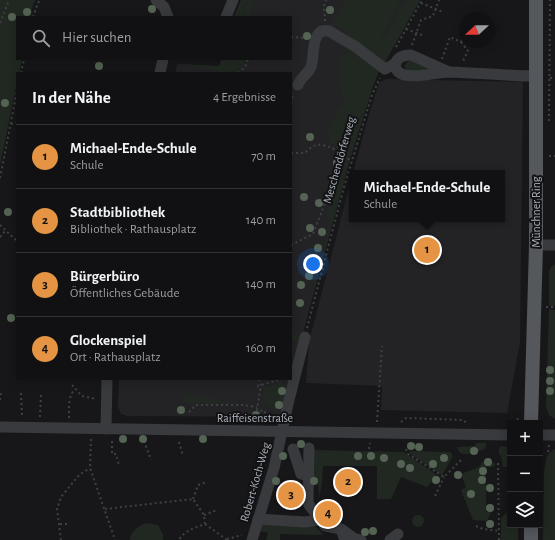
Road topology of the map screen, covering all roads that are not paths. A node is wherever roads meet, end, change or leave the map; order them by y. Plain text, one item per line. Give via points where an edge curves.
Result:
1 (156, 0) edge
2 (233, 0) edge
3 (536, 0) edge
4 (168, 16) edge
5 (226, 16) edge
6 (394, 57) junction
7 (163, 60) edge
8 (449, 71) junction
9 (160, 72) edge
10 (537, 76) junction
11 (298, 85) dead end
12 (536, 245) junction
13 (555, 246) edge
14 (305, 337) road end
15 (107, 380) edge
16 (526, 420) edge
17 (283, 426) junction
18 (0, 427) edge
19 (106, 429) junction
20 (507, 435) edge
21 (543, 435) edge
22 (555, 435) edge
23 (310, 448) dead end
24 (293, 450) dead end
25 (309, 476) junction
26 (258, 519) junction
27 (319, 520) junction
28 (345, 527) junction
29 (531, 528) edge
30 (252, 538) edge
31 (345, 540) edge
32 (361, 540) edge
33 (531, 540) edge

1 - 4 street via 164,7
2 - 5 street
3 - 10 main road, Münchner Ring
6 - 8 street via 411,56
6 - 8 street via 396,70 408,76 430,76
6 - 11 street via 385,69 356,47 327,30 321,31 315,42 310,68
7 - 9 street
8 - 10 street
10 - 12 main road, Münchner Ring
12 - 13 street
12 - 16 main road, Münchner Ring
14 - 17 street, Robert-Koch-Weg
15 - 19 street
17 - 19 street, Raiffeisenstraße
17 - 20 street, Raiffeisenstraße
17 - 26 street, Robert-Koch-Weg via 274,468
18 - 19 street, Raiffeisenstraße
21 - 22 street
23 - 25 street
24 - 25 street via 301,474
25 - 27 street via 308,504
26 - 27 street via 305,522
26 - 30 street, Robert-Koch-Weg
27 - 28 street via 325,526
28 - 31 street
28 - 32 street via 355,539
29 - 33 main road

